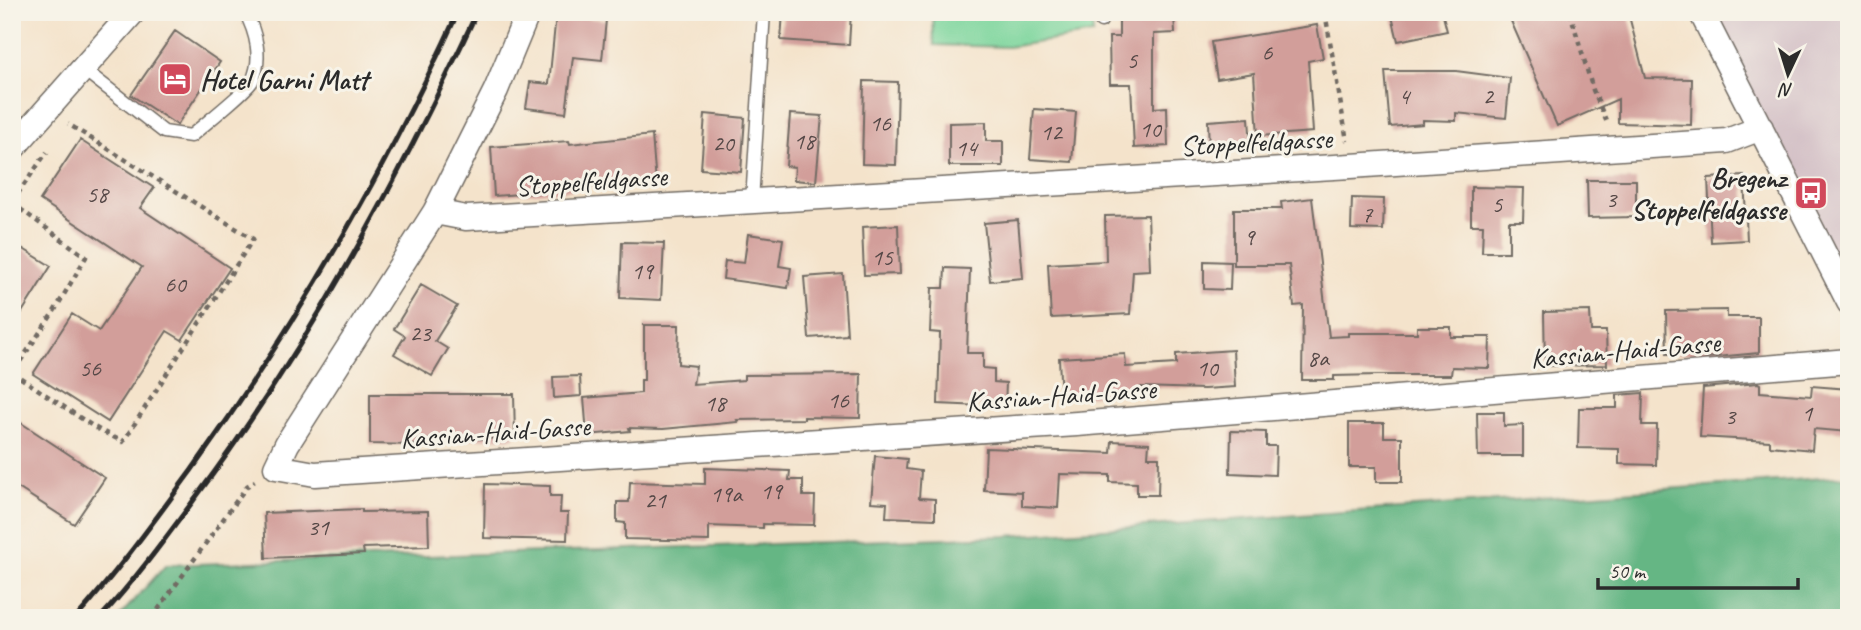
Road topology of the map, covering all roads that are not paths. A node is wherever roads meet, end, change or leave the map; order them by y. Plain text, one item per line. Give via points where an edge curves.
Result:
1 (133, 12) edge
2 (245, 12) edge
3 (528, 12) edge
4 (764, 12) edge
5 (1708, 15) edge
6 (83, 69) junction
7 (1761, 128) junction
8 (12, 149) edge
9 (752, 201) junction
10 (435, 212) junction
11 (1849, 302) edge
12 (1849, 361) edge

1 - 6 street
2 - 6 lane via 259,55 252,82 191,136 164,132
3 - 10 street
4 - 9 lane
5 - 7 street
6 - 8 street
7 - 9 street, Stoppelfeldgasse via 1727,141
7 - 11 street
9 - 10 street, Stoppelfeldgasse via 466,218
10 - 12 street, Kassian-Haid-Gasse via 276,467 315,474 1077,424

